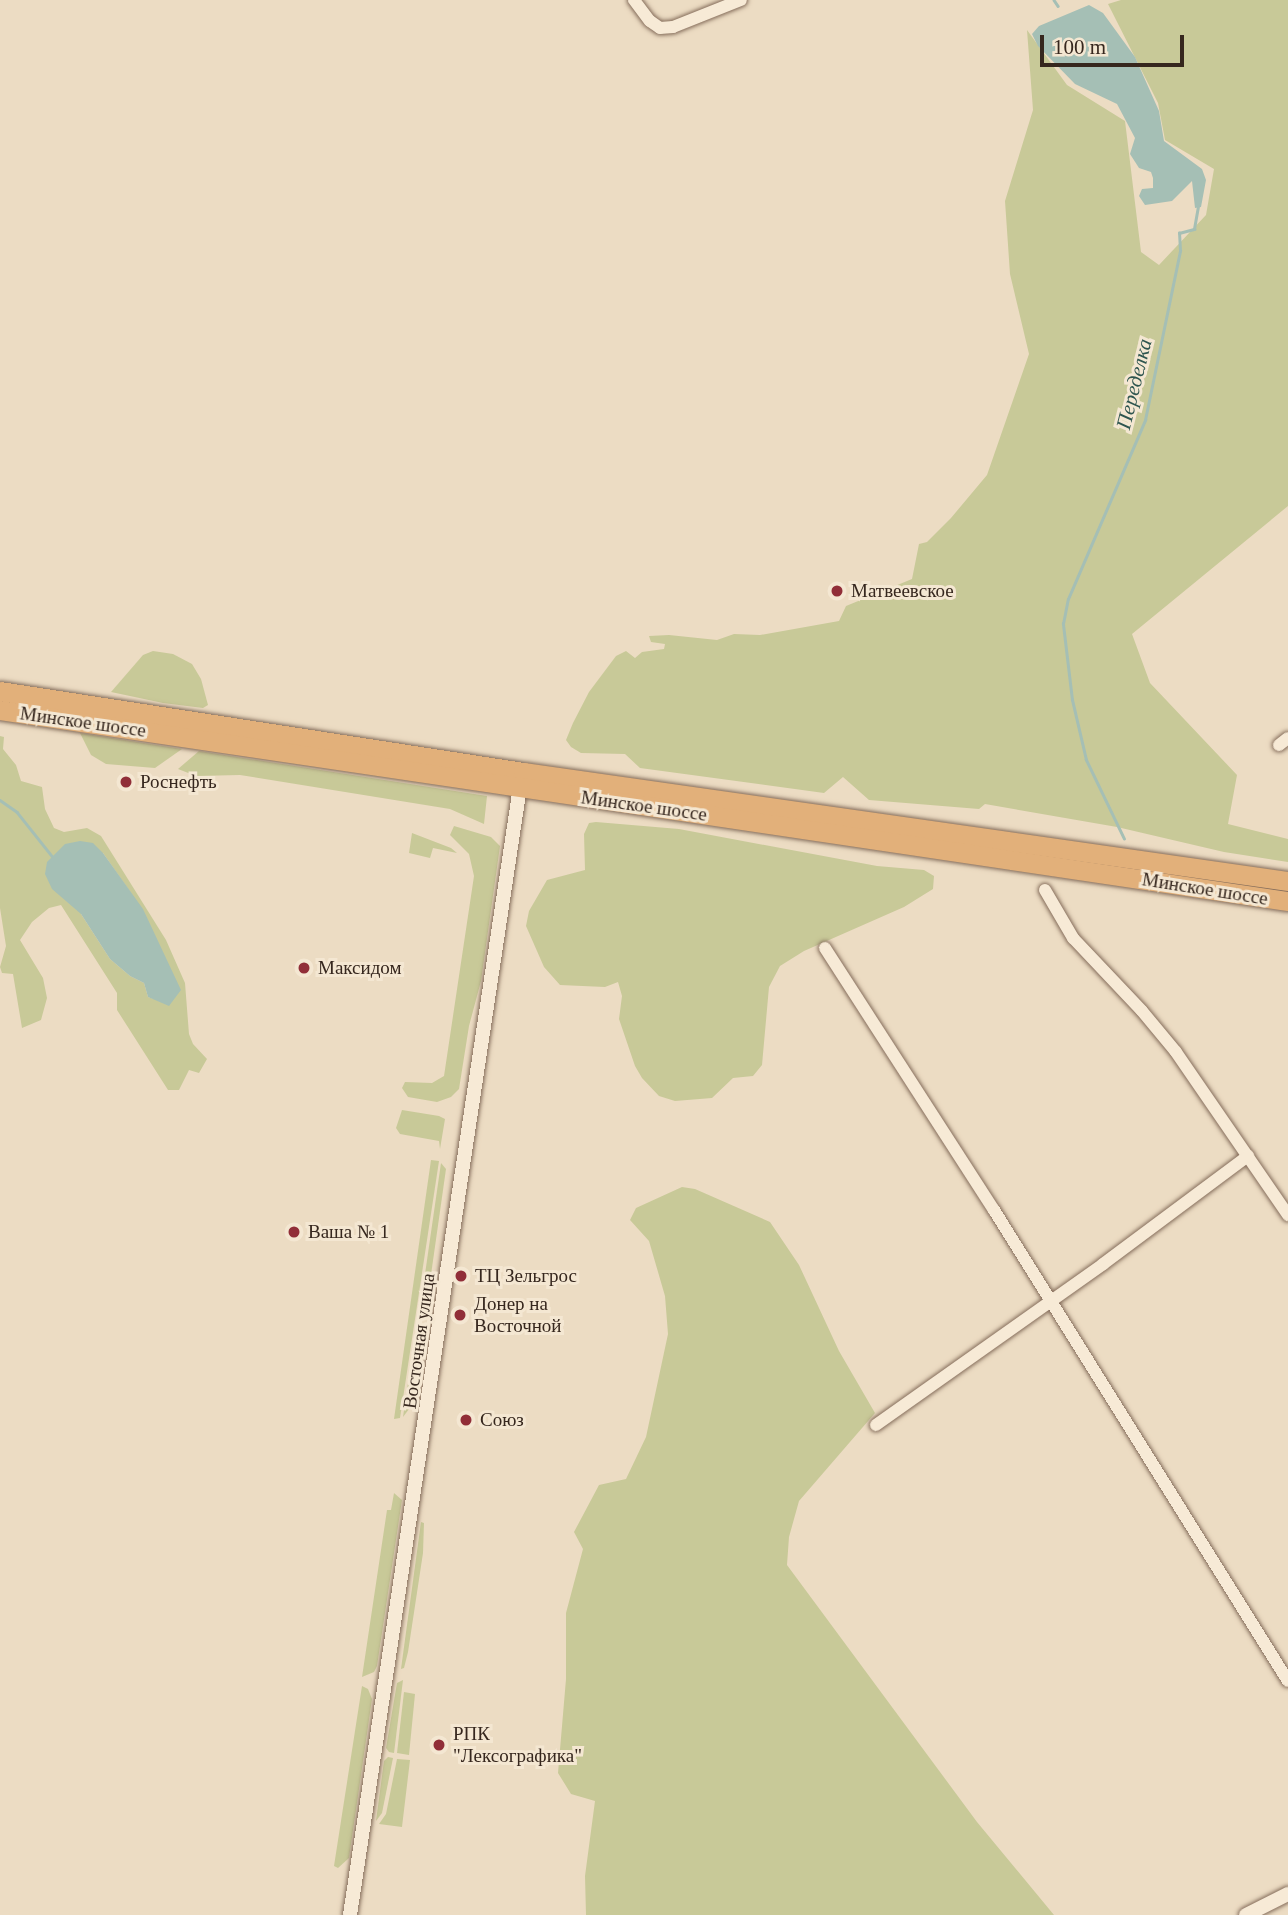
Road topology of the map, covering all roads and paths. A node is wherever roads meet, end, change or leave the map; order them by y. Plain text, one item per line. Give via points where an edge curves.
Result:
1 (634, 0) edge
2 (741, 0) edge
3 (0, 691) edge
4 (0, 710) edge
5 (521, 780) junction
6 (1288, 881) edge
7 (1045, 890) dead end
8 (1288, 901) edge
9 (825, 948) dead end
10 (1248, 1156) junction
11 (1288, 1215) edge
12 (1051, 1300) junction
13 (876, 1425) dead end
14 (1288, 1681) edge
15 (1288, 1894) edge
16 (350, 1915) edge
17 (1247, 1915) edge

1 - 2 street via 660,28
3 - 5 highway, Минское шоссе
4 - 5 highway, Минское шоссе
5 - 6 highway, Минское шоссе
5 - 8 highway, Минское шоссе
5 - 16 street, Восточная улица
7 - 10 street via 1073,938 1161,1032
9 - 12 street
10 - 11 street
10 - 12 street
12 - 13 street
12 - 14 street
15 - 17 street

